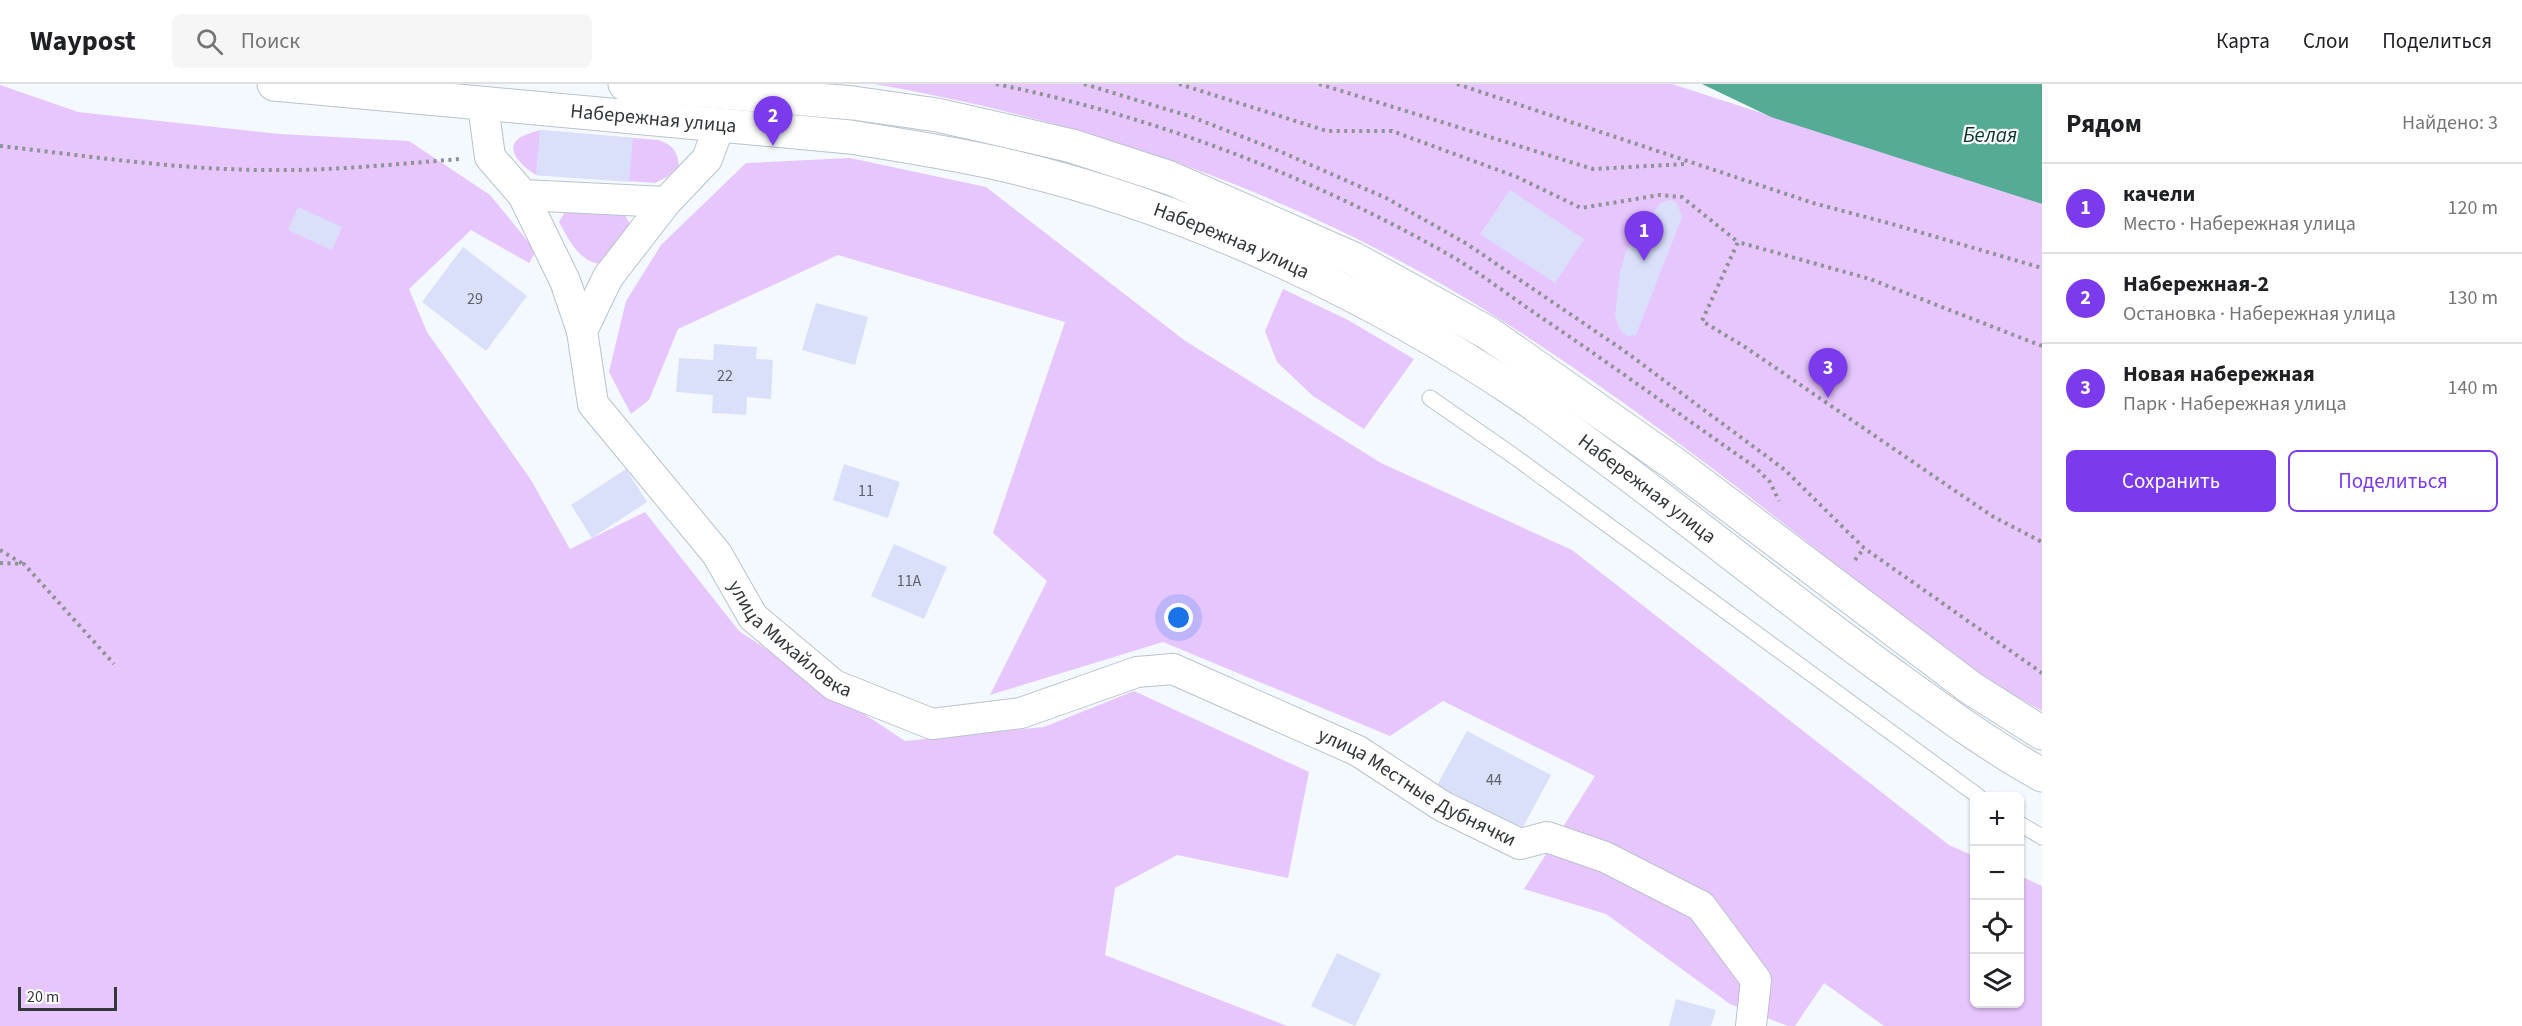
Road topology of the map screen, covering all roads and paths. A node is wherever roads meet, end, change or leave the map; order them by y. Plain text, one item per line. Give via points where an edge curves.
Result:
1 (274, 84) edge
2 (625, 84) edge
3 (1084, 84) edge
4 (1179, 84) edge
5 (1319, 84) edge
6 (1457, 84) edge
7 (483, 105) junction
8 (720, 124) junction
9 (0, 146) edge
10 (490, 157) junction
11 (1689, 164) junction
12 (523, 195) junction
13 (666, 202) junction
14 (1738, 242) junction
15 (2042, 268) edge
16 (582, 331) junction
17 (1488, 333) junction
18 (2042, 346) edge
19 (1468, 362) junction
20 (1430, 398) dead end
21 (2042, 542) edge
22 (0, 550) edge
23 (0, 563) edge
24 (24, 564) junction
25 (114, 664) dead end
26 (1137, 672) joint
27 (2042, 673) edge
28 (2042, 733) edge
29 (2042, 774) edge
30 (1973, 792) edge
31 (2024, 827) edge
32 (2042, 837) edge
33 (1751, 1026) edge

1 - 7 street, Набережная улица
2 - 17 street, Набережная улица via 853,103 937,115 1072,146 1170,178 1254,214 1354,259
3 - 27 path via 1192,117 1279,151 1386,198 1467,244 1623,350 1785,470 1864,548
4 - 14 path via 1328,131 1392,131 1517,177 1581,208 1660,195 1682,197
5 - 11 path via 1593,169
6 - 11 path
7 - 8 street, Набережная улица
7 - 10 street
8 - 13 street via 707,159
8 - 19 street, Набережная улица via 932,150 1025,170 1158,211 1338,287
9 - 10 path via 177,165 268,170
10 - 12 street, улица Михайловка
11 - 15 path
12 - 13 street
12 - 16 street, улица Михайловка via 566,281
13 - 16 street via 608,277
14 - 18 path via 1870,279
14 - 21 path via 1702,321 1992,516
16 - 26 street, улица Михайловка via 593,404 717,554 753,617 834,685 932,724 1021,713
17 - 19 street
17 - 28 street, Набережная улица via 1676,465 1971,688
19 - 29 street, Набережная улица via 1525,398 1804,611 1948,715
20 - 30 lane
22 - 24 path
23 - 24 path
24 - 25 path
26 - 33 street, улица Местные Дубнячки via 1173,669 1358,751 1442,806 1520,844 1547,837 1605,857 1701,906 1756,980
31 - 32 lane

